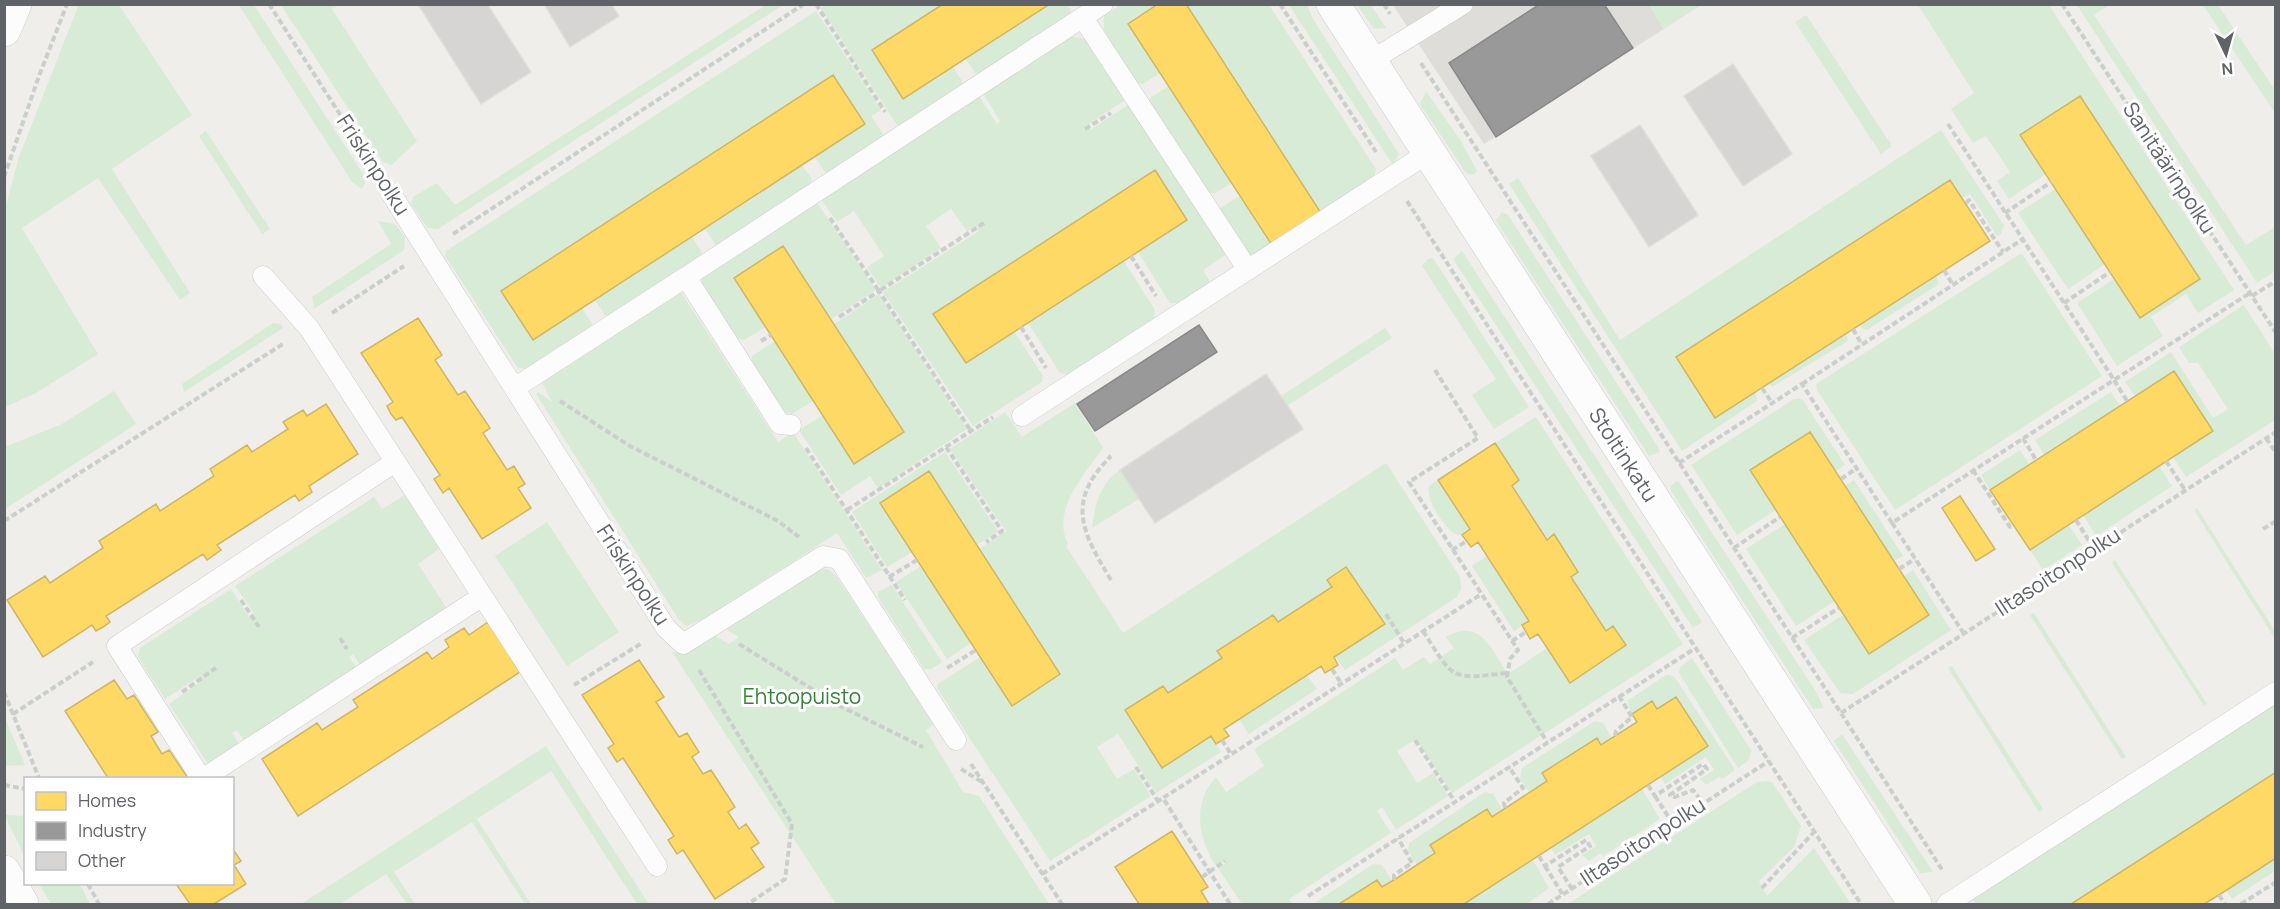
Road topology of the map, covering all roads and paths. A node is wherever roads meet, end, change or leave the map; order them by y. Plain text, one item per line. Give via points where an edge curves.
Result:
1 (15, 4) edge
2 (67, 4) edge
3 (269, 4) edge
4 (816, 4) edge
5 (1103, 4) edge
6 (1280, 4) edge
7 (1333, 4) edge
8 (1384, 4) edge
9 (1463, 4) edge
10 (2062, 4) edge
11 (1083, 18) junction
12 (4, 30) edge
13 (1406, 40) junction
14 (1369, 62) junction
15 (1948, 124) dead end
16 (900, 136) junction
17 (1428, 153) junction
18 (4, 177) edge
19 (1392, 177) junction
20 (2051, 182) dead end
21 (813, 193) junction
22 (392, 195) joint
23 (1966, 203) dead end
24 (2005, 213) junction
25 (984, 223) dead end
26 (2023, 239) junction
27 (2003, 252) junction
28 (1131, 256) dead end
29 (1248, 270) junction
30 (1944, 270) dead end
31 (2110, 272) dead end
32 (263, 276) dead end
33 (686, 277) junction
34 (2276, 281) edge
35 (1953, 285) junction
36 (879, 291) junction
37 (2251, 294) junction
38 (2064, 303) junction
39 (839, 317) dead end
40 (1171, 320) junction
41 (1021, 327) dead end
42 (1853, 329) dead end
43 (2276, 333) edge
44 (1862, 345) junction
45 (1435, 370) dead end
46 (2114, 380) junction
47 (522, 383) junction
48 (1802, 384) junction
49 (1762, 388) dead end
50 (1060, 391) junction
51 (2127, 401) dead end
52 (1772, 403) junction
53 (1022, 416) dead end
54 (791, 425) dead end
55 (2276, 432) edge
56 (2023, 438) junction
57 (2266, 438) junction
58 (946, 447) junction
59 (2276, 453) edge
60 (1111, 456) dead end
61 (2036, 460) dead end
62 (2166, 461) dead end
63 (395, 462) junction
64 (1679, 463) junction
65 (1857, 468) junction
66 (1973, 470) junction
67 (1841, 479) dead end
68 (2185, 490) junction
69 (847, 510) dead end
70 (1780, 517) dead end
71 (2076, 520) dead end
72 (2276, 521) edge
73 (1892, 523) junction
74 (2013, 525) dead end
75 (2262, 529) dead end
76 (1467, 541) dead end
77 (986, 542) dead end
78 (1734, 548) junction
79 (2094, 549) junction
80 (1452, 550) junction
81 (824, 556) junction
82 (1915, 559) junction
83 (917, 560) dead end
84 (1899, 569) dead end
85 (890, 576) dead end
86 (1111, 580) dead end
87 (1480, 595) junction
88 (481, 597) junction
89 (1839, 608) dead end
90 (1386, 614) dead end
91 (710, 627) junction
92 (666, 628) junction
93 (1424, 631) junction
94 (1526, 632) dead end
95 (1964, 634) junction
96 (1792, 638) junction
97 (1512, 641) junction
98 (1404, 643) junction
99 (683, 644) junction
100 (117, 646) junction
101 (1694, 649) junction
102 (976, 650) dead end
103 (216, 668) dead end
104 (947, 668) dead end
105 (1332, 669) dead end
106 (1508, 673) junction
107 (1341, 683) junction
108 (4, 692) edge
109 (2276, 692) edge
110 (1619, 696) junction
111 (548, 701) junction
112 (157, 709) junction
113 (13, 714) junction
114 (1841, 714) junction
115 (1616, 736) dead end
116 (956, 740) joint
117 (1222, 740) dead end
118 (1415, 740) dead end
119 (1547, 742) junction
120 (926, 749) dead end
121 (1231, 754) junction
122 (1769, 761) junction
123 (954, 766) dead end
124 (1509, 766) junction
125 (1136, 767) dead end
126 (39, 777) edge
127 (202, 777) edge
128 (205, 777) edge
129 (982, 782) junction
130 (4, 785) edge
131 (1648, 786) dead end
132 (24, 789) edge
133 (1655, 796) junction
134 (1160, 800) junction
135 (1455, 802) junction
136 (1703, 803) junction
137 (1505, 808) dead end
138 (1673, 824) junction
139 (1815, 832) junction
140 (1398, 838) junction
141 (1539, 856) dead end
142 (1225, 861) dead end
143 (657, 866) dead end
144 (1545, 866) junction
145 (4, 872) edge
146 (1210, 872) junction
147 (1042, 874) junction
148 (1202, 877) dead end
149 (1394, 880) dead end
150 (2276, 882) edge
151 (89, 885) edge
152 (1762, 888) dead end
153 (1572, 889) junction
154 (1563, 895) junction
155 (2219, 895) dead end
156 (1308, 896) dead end
157 (1953, 900) edge
158 (22, 904) edge
159 (99, 904) edge
160 (748, 904) edge
161 (1062, 904) edge
162 (1230, 904) edge
163 (1548, 904) edge
164 (1862, 904) edge
165 (1915, 904) edge
166 (2225, 904) edge
167 (2241, 904) edge

1 - 12 street
2 - 18 path
3 - 22 path, Friskinpolku
4 - 16 path
5 - 11 lane
6 - 19 path
7 - 14 street, Stoltinkatu
8 - 13 path
9 - 13 lane
10 - 37 path, Sanitäärinpolku
11 - 16 lane
11 - 29 lane
13 - 14 lane
13 - 64 path
14 - 17 street, Stoltinkatu
15 - 24 path
16 - 21 lane
17 - 19 lane
17 - 165 street, Stoltinkatu
19 - 29 lane
19 - 101 path
20 - 24 path
21 - 33 lane
21 - 36 path
22 - 47 lane, Friskinpolku
23 - 27 path via 1969,200
24 - 26 path
25 - 36 path
26 - 27 path
26 - 38 path
27 - 35 path
28 - 40 path
29 - 40 lane
30 - 35 path
31 - 38 path
32 - 63 lane via 309,328
33 - 47 lane
33 - 54 lane via 780,424
34 - 37 path
35 - 44 path
36 - 39 path
36 - 58 path via 971,431
37 - 43 path, Sanitäärinpolku
37 - 46 path
38 - 46 path
40 - 50 lane
41 - 50 path
42 - 44 path
44 - 48 path
45 - 80 path via 1478,438 1408,482
46 - 51 path
46 - 56 path
47 - 81 path via 630,446 778,521
47 - 92 lane, Friskinpolku
48 - 52 path
48 - 65 path
49 - 52 path
50 - 53 lane
52 - 64 path
55 - 57 path, Iltasoitonpolku
56 - 61 path
56 - 66 path
57 - 59 path
57 - 68 path, Iltasoitonpolku
58 - 69 path
58 - 77 path via 1002,531
60 - 86 path via 1099,468 1084,495 1081,519 1090,546
62 - 68 path
63 - 88 lane
63 - 100 lane
64 - 78 path
65 - 67 path
65 - 73 path
66 - 73 path
66 - 74 path via 2010,527
68 - 79 path, Iltasoitonpolku
70 - 78 path
71 - 79 path
72 - 75 path
73 - 82 path
76 - 80 path
78 - 96 path
79 - 95 path, Iltasoitonpolku
80 - 87 path
81 - 91 lane, Friskinpolku
81 - 116 lane via 839,559
82 - 84 path
82 - 95 path
83 - 85 path
87 - 93 path
87 - 97 path
88 - 111 lane
88 - 128 lane
89 - 96 path
90 - 98 path
91 - 99 lane, Friskinpolku
91 - 120 path via 838,705
92 - 99 lane, Friskinpolku
92 - 111 path
93 - 98 path
93 - 106 path via 1452,673 1462,677
94 - 97 path
95 - 114 path, Iltasoitonpolku
96 - 114 path
97 - 106 path via 1518,650 1510,659
98 - 107 path
99 - 160 path via 792,824 785,879
100 - 112 lane
100 - 113 path
101 - 110 path
101 - 122 path
102 - 104 path
103 - 112 path
105 - 107 path
106 - 119 path
107 - 121 path
108 - 113 path
109 - 157 lane
110 - 115 path via 1632,717 1616,731
110 - 119 path
111 - 143 lane
112 - 127 lane
113 - 126 path
114 - 157 path
116 - 129 path
117 - 121 path
118 - 135 path
119 - 124 path
121 - 134 path
122 - 136 path, Iltasoitonpolku
122 - 139 path
123 - 129 path
124 - 135 path
124 - 137 path via 1523,788 1504,803
125 - 134 path
129 - 147 path
130 - 132 path
131 - 133 path
133 - 136 path via 1703,764 1707,769 1670,795 1676,797 1693,790
133 - 138 path
134 - 146 path
134 - 147 path
135 - 140 path
136 - 138 path, Iltasoitonpolku
138 - 153 path, Iltasoitonpolku
139 - 152 path
139 - 164 path
140 - 149 path via 1412,863 1394,874
140 - 156 path
141 - 144 path
142 - 146 path
144 - 153 path via 1586,840 1590,846 1558,867
144 - 154 path
145 - 158 street
146 - 148 path
146 - 162 path
147 - 161 path
150 - 167 path
151 - 159 path
153 - 154 path, Iltasoitonpolku
154 - 163 path, Iltasoitonpolku
155 - 166 path

